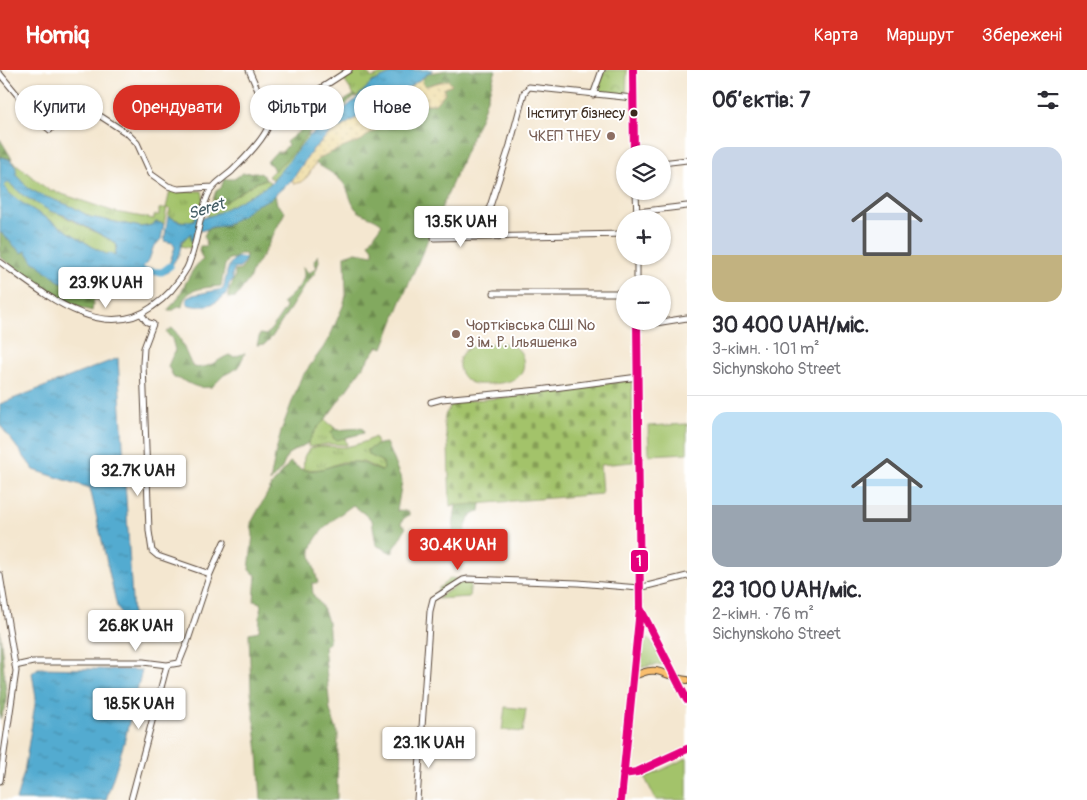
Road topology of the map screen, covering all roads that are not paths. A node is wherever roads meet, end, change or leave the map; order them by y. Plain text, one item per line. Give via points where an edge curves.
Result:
1 (249, 70) edge
2 (348, 70) edge
3 (602, 70) edge
4 (633, 70) edge
5 (0, 74) edge
6 (255, 85) edge
7 (325, 85) edge
8 (593, 95) junction
9 (633, 98) junction
10 (265, 130) edge
11 (634, 145) edge
12 (687, 160) edge
13 (671, 162) edge
14 (214, 187) junction
15 (687, 206) edge
16 (653, 210) edge
17 (616, 234) edge
18 (480, 237) junction
19 (434, 238) dead end
20 (0, 262) edge
21 (616, 293) edge
22 (494, 294) dead end
23 (142, 315) junction
24 (687, 318) edge
25 (671, 320) edge
26 (637, 330) edge
27 (638, 377) junction
28 (431, 402) dead end
29 (224, 542) dead end
30 (210, 574) junction
31 (0, 575) edge
32 (687, 576) edge
33 (640, 588) junction
34 (640, 609) junction
35 (167, 665) junction
36 (15, 666) junction
37 (675, 676) junction
38 (633, 677) junction
39 (687, 680) edge
40 (687, 700) edge
41 (687, 750) edge
42 (623, 774) junction
43 (0, 781) edge
44 (131, 800) edge
45 (417, 800) edge
46 (621, 800) edge

1 - 6 street
2 - 7 street
3 - 8 street
4 - 9 street
5 - 14 street via 48,129 52,130 69,100 74,100 128,134 137,143 151,174 168,186 178,189
8 - 9 street
8 - 18 street via 529,88 524,93
9 - 11 street
10 - 14 street via 242,161
12 - 13 street
14 - 23 street via 207,198 186,269 176,286
15 - 16 street
17 - 18 street
18 - 19 street
20 - 23 street via 58,303 77,312 109,319
21 - 22 street
23 - 30 street via 152,324 144,348 143,364 152,551
24 - 25 street
26 - 27 street
27 - 28 street
27 - 33 street
29 - 30 street
30 - 35 street via 179,663
31 - 36 street
32 - 33 street
33 - 34 street
33 - 45 street via 463,580 433,599
34 - 37 street
34 - 38 street
35 - 36 street via 33,662
35 - 44 street
36 - 43 street
37 - 38 main road via 656,671
37 - 39 main road
37 - 40 main road
38 - 42 main road
41 - 42 main road via 637,772
42 - 46 main road

